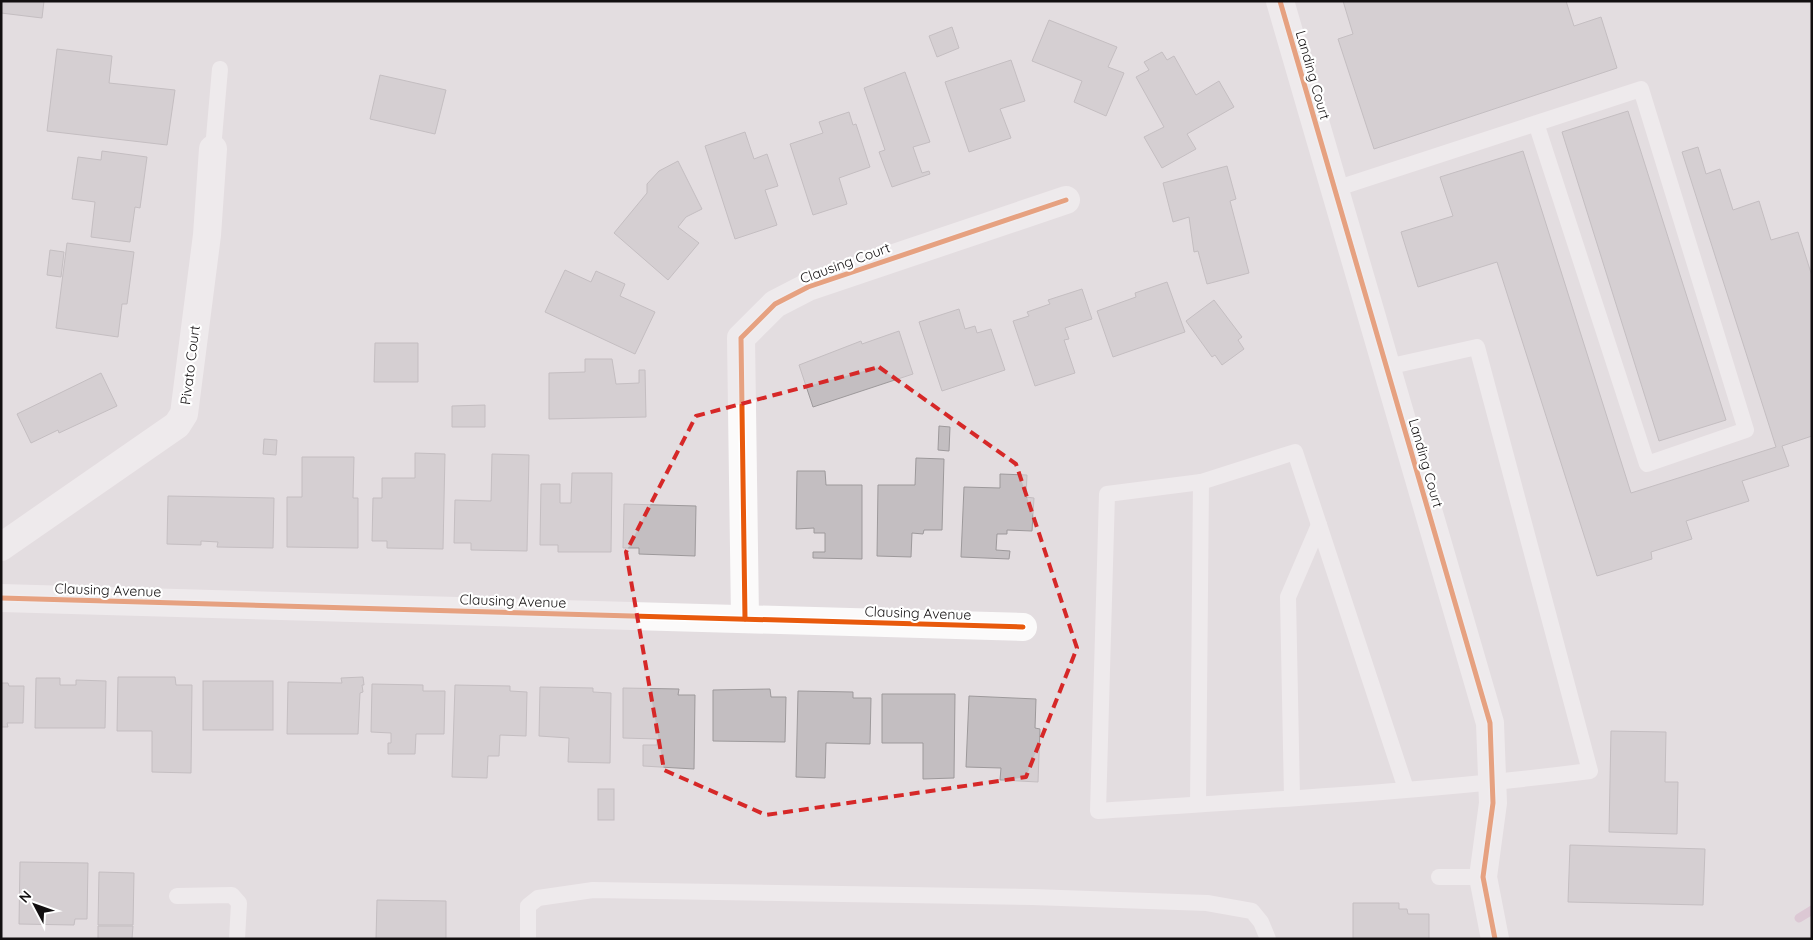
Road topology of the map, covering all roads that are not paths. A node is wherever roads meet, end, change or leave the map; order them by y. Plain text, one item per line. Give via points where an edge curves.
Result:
1 (1280, 1) edge
2 (220, 69) dead end
3 (1536, 124) junction
4 (213, 149) joint
5 (1335, 189) junction
6 (1066, 200) dead end
7 (1387, 367) junction
8 (1201, 482) junction
9 (1319, 525) junction
10 (1, 547) edge
11 (1, 598) edge
12 (745, 619) junction
13 (1024, 627) dead end
14 (1492, 783) junction
15 (1406, 790) junction
16 (1292, 797) junction
17 (1198, 804) junction
18 (1439, 877) dead end
19 (1484, 877) junction
20 (177, 896) dead end
21 (237, 939) edge
22 (528, 939) edge
23 (1268, 939) edge
24 (1495, 939) edge

1 - 5 street, Landing Court
2 - 4 lane
3 - 3 lane via 1641,89 1746,430 1647,464
3 - 5 lane
4 - 10 street, Pivato Court via 207,235 184,414 177,425
5 - 7 street, Landing Court
6 - 12 street, Clausing Court via 808,287 775,304 740,338
7 - 14 street, Landing Court via 1490,723
7 - 14 lane via 1477,347 1590,771
8 - 9 lane via 1295,452
8 - 17 lane
8 - 17 lane via 1106,494 1098,811
9 - 15 lane
9 - 16 lane via 1288,598
11 - 12 street, Clausing Avenue
12 - 13 street, Clausing Avenue
14 - 15 lane
14 - 19 street, Landing Court via 1493,803
15 - 16 lane
16 - 17 lane
18 - 19 lane
19 - 24 street, Landing Court
20 - 21 lane via 232,895 239,904
22 - 23 lane via 528,906 538,898 593,890 1207,903 1252,911

